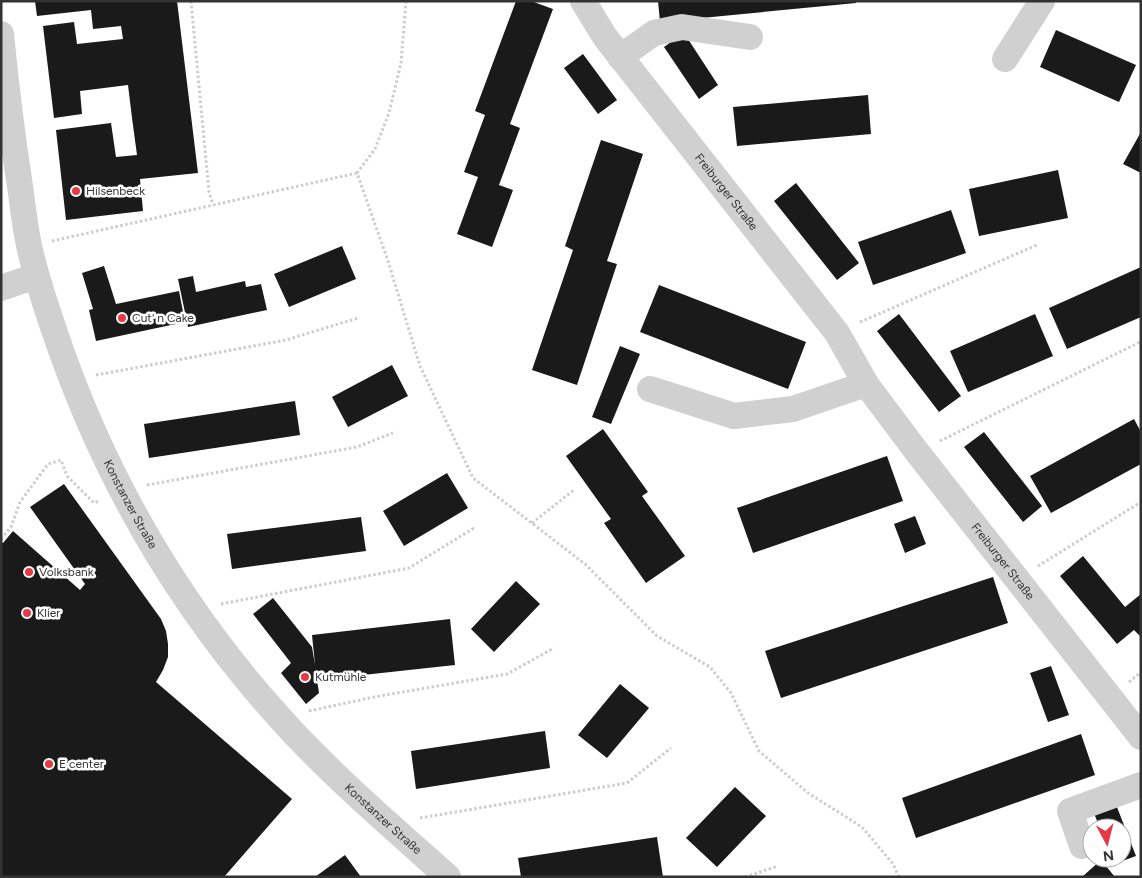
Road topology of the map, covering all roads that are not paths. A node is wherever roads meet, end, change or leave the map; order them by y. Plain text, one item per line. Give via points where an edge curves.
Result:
1 (584, 1) edge
2 (1042, 1) edge
3 (1, 34) edge
4 (750, 37) dead end
5 (620, 57) junction
6 (1005, 59) dead end
7 (36, 276) junction
8 (1, 288) edge
9 (866, 384) junction
10 (650, 389) dead end
11 (1141, 737) edge
12 (1141, 785) edge
13 (1082, 846) dead end
14 (448, 877) edge

1 - 5 street, Freiburger Straße via 604,37
2 - 6 street
3 - 7 street, Konstanzer Straße via 8,103
4 - 5 street via 682,27 654,33
5 - 9 street, Freiburger Straße via 837,333
7 - 8 street
7 - 14 street, Konstanzer Straße via 71,380 121,490 193,609 279,717 343,783
9 - 10 street via 793,409 734,416
9 - 11 street, Freiburger Straße
12 - 13 street via 1070,811

